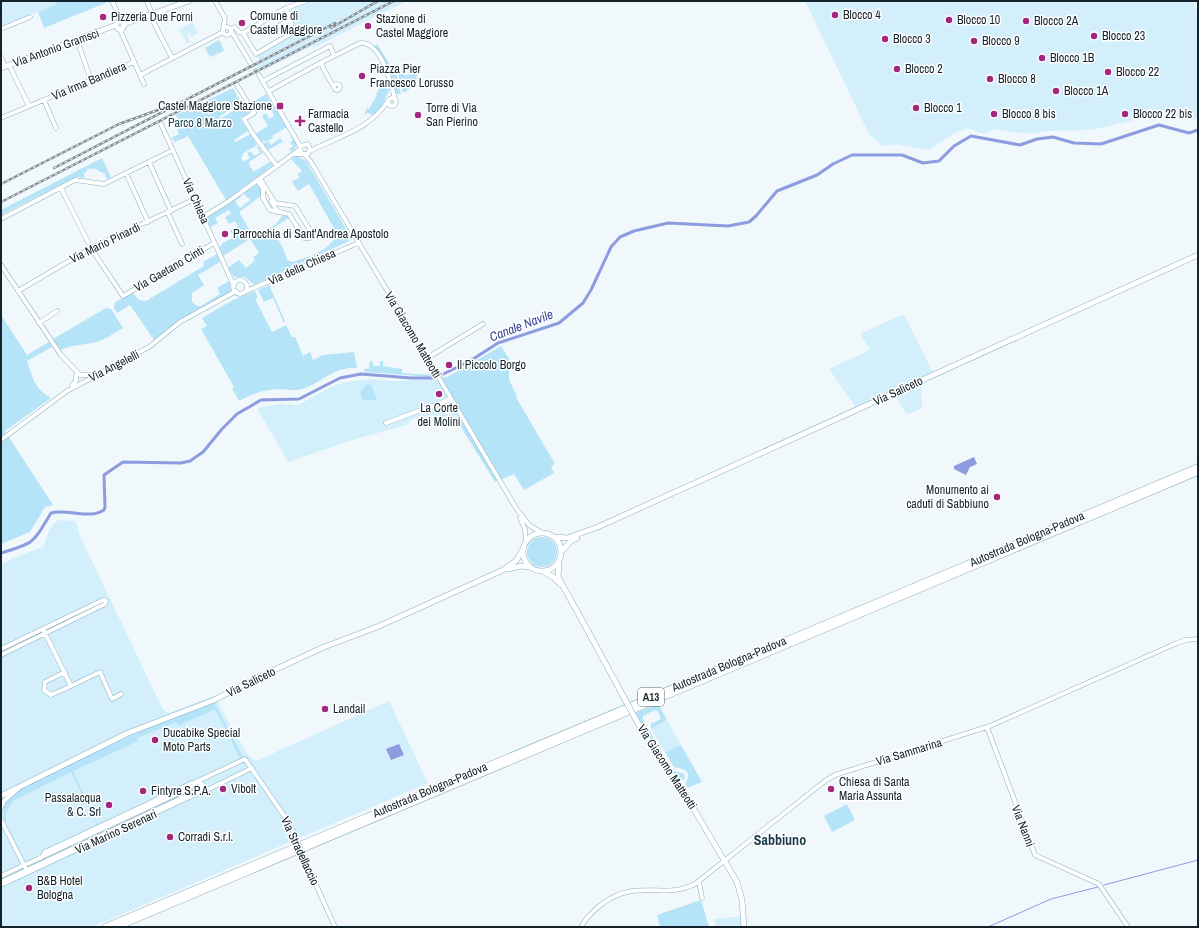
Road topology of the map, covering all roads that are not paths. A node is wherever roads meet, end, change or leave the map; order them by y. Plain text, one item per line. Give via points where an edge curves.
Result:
1 (112, 1) edge
2 (147, 1) edge
3 (189, 1) edge
4 (216, 1) edge
5 (306, 1) edge
6 (286, 8) junction
7 (151, 15) junction
8 (30, 17) dead end
9 (291, 19) junction
10 (120, 26) junction
11 (230, 28) junction
12 (275, 28) dead end
13 (1, 29) edge
14 (223, 31) junction
15 (244, 33) junction
16 (228, 34) junction
17 (77, 40) junction
18 (238, 41) junction
19 (334, 55) junction
20 (1, 57) edge
21 (172, 58) junction
22 (134, 62) junction
23 (322, 62) junction
24 (251, 64) tunnel mouth
25 (5, 66) edge
26 (140, 75) junction
27 (258, 75) tunnel mouth
28 (327, 75) junction
29 (91, 80) junction
30 (265, 80) dead end
31 (144, 84) dead end
32 (237, 85) dead end
33 (392, 87) junction
34 (271, 90) dead end
35 (395, 99) junction
36 (44, 100) junction
37 (388, 100) junction
38 (29, 106) junction
39 (392, 106) junction
40 (378, 114) junction
41 (1, 118) edge
42 (161, 124) dead end
43 (56, 128) dead end
44 (295, 136) junction
45 (306, 144) junction
46 (320, 146) junction
47 (300, 148) junction
48 (173, 150) junction
49 (310, 152) junction
50 (294, 154) junction
51 (303, 154) junction
52 (149, 162) junction
53 (311, 162) junction
54 (277, 166) junction
55 (126, 173) junction
56 (258, 179) junction
57 (61, 188) junction
58 (195, 200) junction
59 (279, 204) junction
60 (297, 208) junction
61 (278, 211) junction
62 (169, 212) junction
63 (289, 214) junction
64 (203, 217) junction
65 (1, 219) edge
66 (148, 222) junction
67 (356, 238) junction
68 (358, 242) junction
69 (214, 243) junction
70 (182, 244) dead end
71 (348, 246) junction
72 (91, 248) junction
73 (1198, 255) edge
74 (1, 265) edge
75 (230, 277) junction
76 (237, 281) junction
77 (247, 284) junction
78 (255, 287) junction
79 (235, 289) junction
80 (18, 291) junction
81 (244, 292) junction
82 (57, 311) dead end
83 (39, 323) junction
84 (483, 324) dead end
85 (427, 358) junction
86 (112, 368) junction
87 (77, 373) junction
88 (81, 382) junction
89 (62, 395) junction
90 (451, 399) junction
91 (386, 423) dead end
92 (1, 440) edge
93 (1198, 467) edge
94 (1198, 472) edge
95 (516, 508) junction
96 (598, 527) junction
97 (542, 533) junction
98 (554, 537) junction
99 (526, 542) junction
100 (523, 549) junction
101 (561, 552) junction
102 (559, 561) junction
103 (530, 568) junction
104 (503, 570) junction
105 (541, 572) junction
106 (564, 589) junction
107 (44, 631) junction
108 (1198, 639) edge
109 (1, 649) edge
110 (1, 655) edge
111 (65, 672) junction
112 (71, 686) junction
113 (121, 694) dead end
114 (987, 727) junction
115 (245, 759) joint
116 (252, 768) junction
117 (197, 781) junction
118 (26, 783) junction
119 (191, 791) junction
120 (8, 792) junction
121 (202, 792) junction
122 (1, 793) edge
123 (1, 796) edge
124 (1, 808) edge
125 (1, 820) edge
126 (41, 858) junction
127 (726, 861) junction
128 (27, 869) junction
129 (5, 877) edge
130 (1, 882) edge
131 (698, 882) junction
132 (1, 885) edge
133 (702, 898) dead end
134 (105, 927) edge
135 (117, 927) edge
136 (335, 927) edge
137 (581, 927) edge
138 (744, 927) edge
139 (1128, 927) edge

1 - 10 street
2 - 7 street
3 - 7 main road, Via Antonio Gramsci
4 - 11 street via 225,14
4 - 14 street via 225,18
5 - 6 street
6 - 9 street
6 - 15 street
7 - 10 main road, Via Antonio Gramsci
7 - 21 street
8 - 13 street
9 - 12 street
9 - 15 street via 292,33 256,54
10 - 17 main road, Via Antonio Gramsci
10 - 22 street
11 - 14 street via 226,27
11 - 15 street via 236,27 239,32
11 - 16 street
11 - 18 street
14 - 16 street
14 - 21 street
16 - 18 street via 233,35
17 - 25 main road, Via Antonio Gramsci
17 - 29 street
18 - 24 street
19 - 23 street
19 - 30 street via 330,46
19 - 33 street via 360,43 368,44 383,63
20 - 25 street
21 - 26 street
22 - 26 street
22 - 29 street, Via Irma Bandiera
23 - 28 street
23 - 34 street
25 - 38 street
26 - 31 street
27 - 44 street
28 - 28 street via 334,89 339,90 339,85
29 - 36 street, Via Irma Bandiera
32 - 54 street via 254,113 244,119
33 - 35 street
33 - 37 street
35 - 37 street
35 - 39 street via 396,103
36 - 38 street, Via Irma Bandiera
36 - 43 street, Via Irma Bandiera
37 - 39 street
37 - 40 street
38 - 41 street, Via Irma Bandiera
39 - 40 street
40 - 46 street via 353,133
42 - 48 street, Via Chiesa
44 - 45 street
44 - 47 street
45 - 46 street
45 - 47 street
45 - 49 street, Via Giacomo Matteotti
46 - 49 street
47 - 50 street
47 - 51 street, Via Giacomo Matteotti
48 - 52 street
48 - 58 street, Via Chiesa
49 - 51 street
49 - 53 street, Via Giacomo Matteotti
50 - 51 street
50 - 54 street
51 - 53 street, Via Giacomo Matteotti
52 - 55 street
52 - 62 street
53 - 67 street, Via Giacomo Matteotti
54 - 56 street
55 - 57 street via 102,184 77,180
55 - 66 street
56 - 59 street via 274,202
56 - 61 street
56 - 64 street
57 - 65 street
57 - 72 street
58 - 62 street, Via Mario Pinardi
58 - 64 street, Via Chiesa
59 - 60 street via 292,204
59 - 61 street via 276,206
60 - 63 street
60 - 63 street via 311,232 310,238 304,238
61 - 63 street
62 - 66 street, Via Mario Pinardi
62 - 70 street
64 - 69 street, Via Chiesa
66 - 72 street, Via Mario Pinardi
67 - 68 street, Via Giacomo Matteotti
67 - 71 street, Via della Chiesa
68 - 71 street, Via della Chiesa
68 - 85 street, Via Giacomo Matteotti
69 - 72 street, Via Gaetano Cinti via 123,296
69 - 75 street, Via Chiesa
71 - 78 street, Via della Chiesa
72 - 80 street, Via Mario Pinardi
73 - 96 main road, Via Saliceto
74 - 80 street
75 - 76 street
75 - 79 street, Via Chiesa
76 - 77 street via 242,280
76 - 79 street
77 - 78 street, Via della Chiesa
77 - 81 street
78 - 81 street, Via della Chiesa
79 - 81 street via 240,293
79 - 86 street, Via Angelelli via 180,322 155,344
80 - 83 street
82 - 83 street
83 - 87 street via 60,355
84 - 85 street
85 - 90 street, Via Giacomo Matteotti
86 - 87 street via 90,376
86 - 88 street, Via Angelelli
87 - 88 street
87 - 89 street via 74,385
88 - 89 street, Via Angelelli
89 - 92 street, Via Angelelli
90 - 91 street
90 - 95 street, Via Giacomo Matteotti
93 - 134 highway, Autostrada Bologna-Padova / A13
94 - 135 highway, Autostrada Bologna-Padova / A13
95 - 97 street, Via Giacomo Matteotti via 529,525
95 - 99 street, Via Giacomo Matteotti via 525,529
96 - 98 main road, Via Saliceto via 567,538
96 - 101 main road, Via Saliceto via 571,541
97 - 98 main road, Via Saliceto
97 - 99 main road via 531,536
98 - 101 main road
99 - 100 main road, Via Saliceto
100 - 103 main road via 524,559
100 - 104 main road, Via Saliceto via 516,561
101 - 102 main road
102 - 105 main road via 552,569
102 - 106 main road, Via Giacomo Matteotti via 558,576
103 - 104 main road, Via Saliceto via 521,566
103 - 105 main road, Via Saliceto
104 - 118 main road, Via Saliceto via 350,639 324,647 214,700 128,734
105 - 106 main road, Via Giacomo Matteotti via 553,577
106 - 127 main road, Via Giacomo Matteotti, bridge via 640,727
107 - 107 street via 105,604 106,602 103,600
107 - 109 street
107 - 110 street
107 - 111 street
108 - 114 street, Via Sammarina via 1177,643
111 - 112 street
111 - 112 street via 45,682 44,690 51,695
112 - 113 street via 100,672 112,699
114 - 127 street, Via Sammarina via 835,775
114 - 139 street, Via Nanni via 1035,854 1099,884
115 - 116 street, Via Stradellaccio
115 - 117 street, Via Marino Serenari
116 - 121 street, Via Marino Serenari
116 - 136 street, Via Stradellaccio, bridge via 296,838
117 - 119 street, Via Marino Serenari
117 - 121 street via 204,785
117 - 126 street, Via Marino Serenari via 45,852
118 - 120 main road, Via Saliceto
118 - 124 street via 4,801
119 - 121 street, Via Marino Serenari
119 - 126 street, Via Marino Serenari
119 - 128 street, Via Marino Serenari
120 - 122 street
120 - 123 main road, Via Saliceto
121 - 128 street, Via Marino Serenari
125 - 128 street
126 - 128 street, Via Marino Serenari
127 - 131 street, Via Sammarina
127 - 138 main road, Via Giacomo Matteotti via 740,890
128 - 129 street, Via Marino Serenari
128 - 129 street, Via Marino Serenari
129 - 130 street, Via Marino Serenari
129 - 132 street, Via Marino Serenari
131 - 133 street
131 - 137 street, Via Sammarina via 682,889 636,890 619,894 596,909

